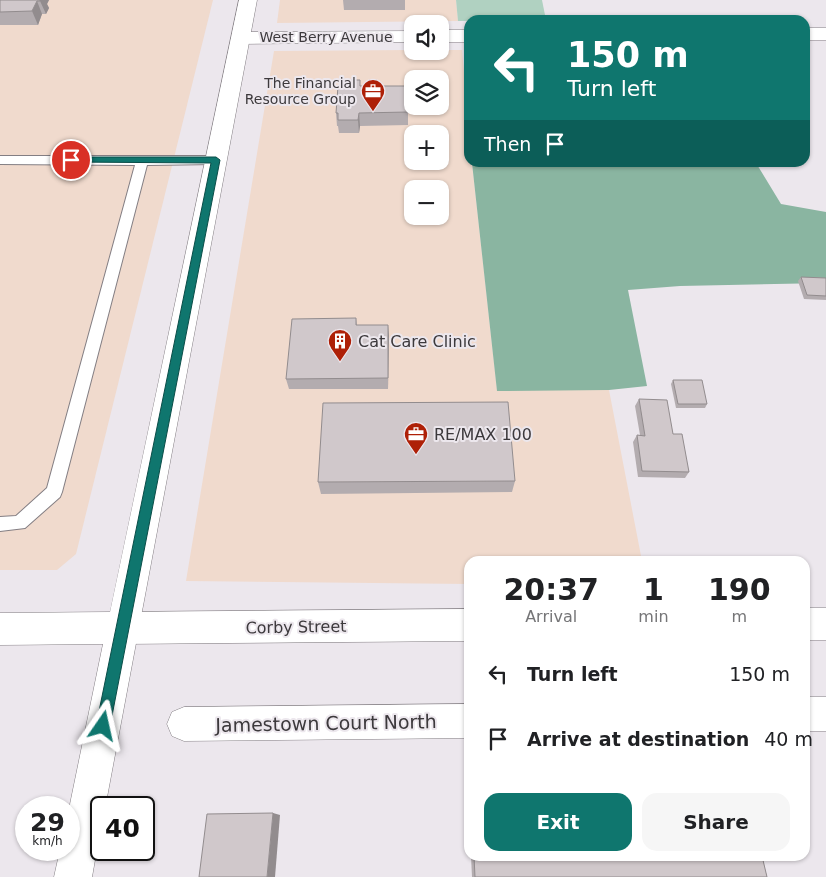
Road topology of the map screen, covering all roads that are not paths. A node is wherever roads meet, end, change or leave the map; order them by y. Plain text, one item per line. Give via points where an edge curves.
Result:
1 (248, 0) edge
2 (810, 34) edge
3 (826, 34) edge
4 (449, 36) edge
5 (464, 36) edge
6 (404, 37) edge
7 (240, 38) junction
8 (0, 160) edge
9 (216, 160) junction
10 (142, 161) junction
11 (0, 524) edge
12 (810, 624) edge
13 (826, 624) edge
14 (464, 625) edge
15 (122, 628) junction
16 (0, 629) edge
17 (810, 714) edge
18 (826, 714) edge
19 (464, 721) edge
20 (184, 724) dead end
21 (73, 877) edge

1 - 7 street
2 - 3 street
4 - 5 street
6 - 7 street, West Berry Avenue
7 - 9 street
8 - 10 lane
9 - 10 lane
9 - 15 street
10 - 11 lane via 54,492 19,523
12 - 13 street
14 - 15 street, Corby Street
15 - 16 street, Corby Street
15 - 21 street
17 - 18 street
19 - 20 street, Jamestown Court North

